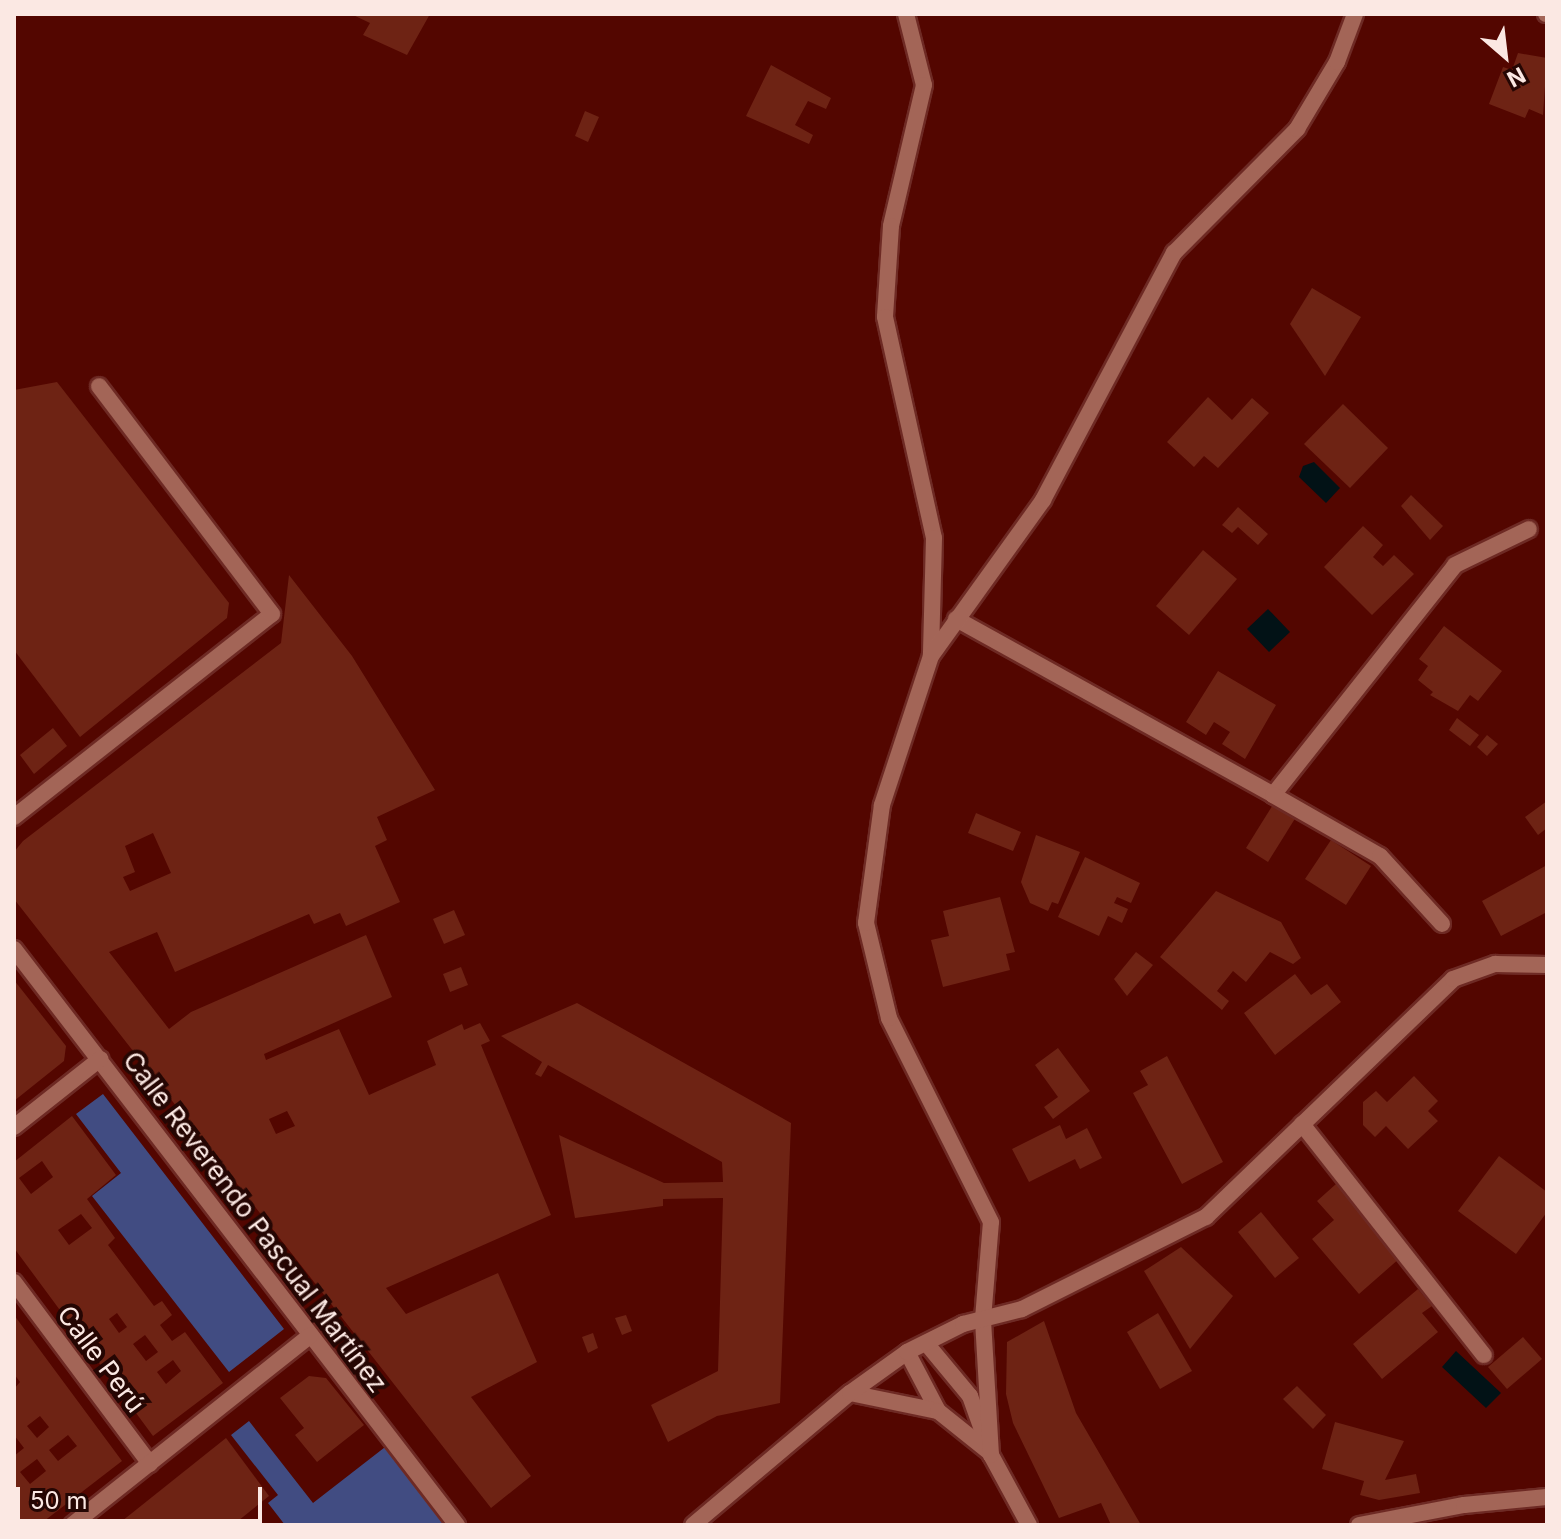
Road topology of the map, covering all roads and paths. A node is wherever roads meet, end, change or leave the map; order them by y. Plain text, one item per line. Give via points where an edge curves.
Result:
1 (906, 14) edge
2 (1355, 14) edge
3 (99, 386) dead end
4 (1529, 529) dead end
5 (956, 619) junction
6 (931, 656) junction
7 (1273, 795) junction
8 (14, 817) edge
9 (1442, 924) dead end
10 (14, 949) edge
11 (1547, 965) edge
12 (100, 1059) junction
13 (1302, 1124) junction
14 (14, 1127) edge
15 (14, 1282) edge
16 (983, 1319) junction
17 (311, 1335) junction
18 (926, 1343) junction
19 (907, 1352) junction
20 (1484, 1355) dead end
21 (850, 1393) junction
22 (938, 1411) junction
23 (991, 1455) junction
24 (150, 1464) junction
25 (1547, 1497) edge
26 (72, 1525) edge
27 (457, 1525) edge
28 (693, 1525) edge
29 (1029, 1525) edge
30 (1359, 1525) edge

1 - 6 street via 924,85 891,226 885,317 934,538
2 - 5 street via 1337,62 1297,129 1174,253 1043,500
3 - 8 street via 272,614
4 - 7 street via 1455,565
5 - 6 street
5 - 7 street
6 - 16 street via 882,805 866,923 889,1018 991,1222
7 - 9 street via 1380,856
10 - 12 street, Calle Reverendo Pascual Martínez
11 - 13 street via 1495,964 1453,979
12 - 14 street
12 - 17 street, Calle Reverendo Pascual Martínez
13 - 16 street via 1206,1217 1022,1309
13 - 20 street
15 - 24 street, Calle Perú
16 - 18 street
16 - 23 street
17 - 24 street
17 - 27 street, Calle Reverendo Pascual Martínez
18 - 19 street
18 - 23 street via 970,1396
19 - 21 street
19 - 22 street
21 - 22 street
21 - 28 street
22 - 23 street
23 - 29 street
24 - 26 street
25 - 30 street via 1464,1505

